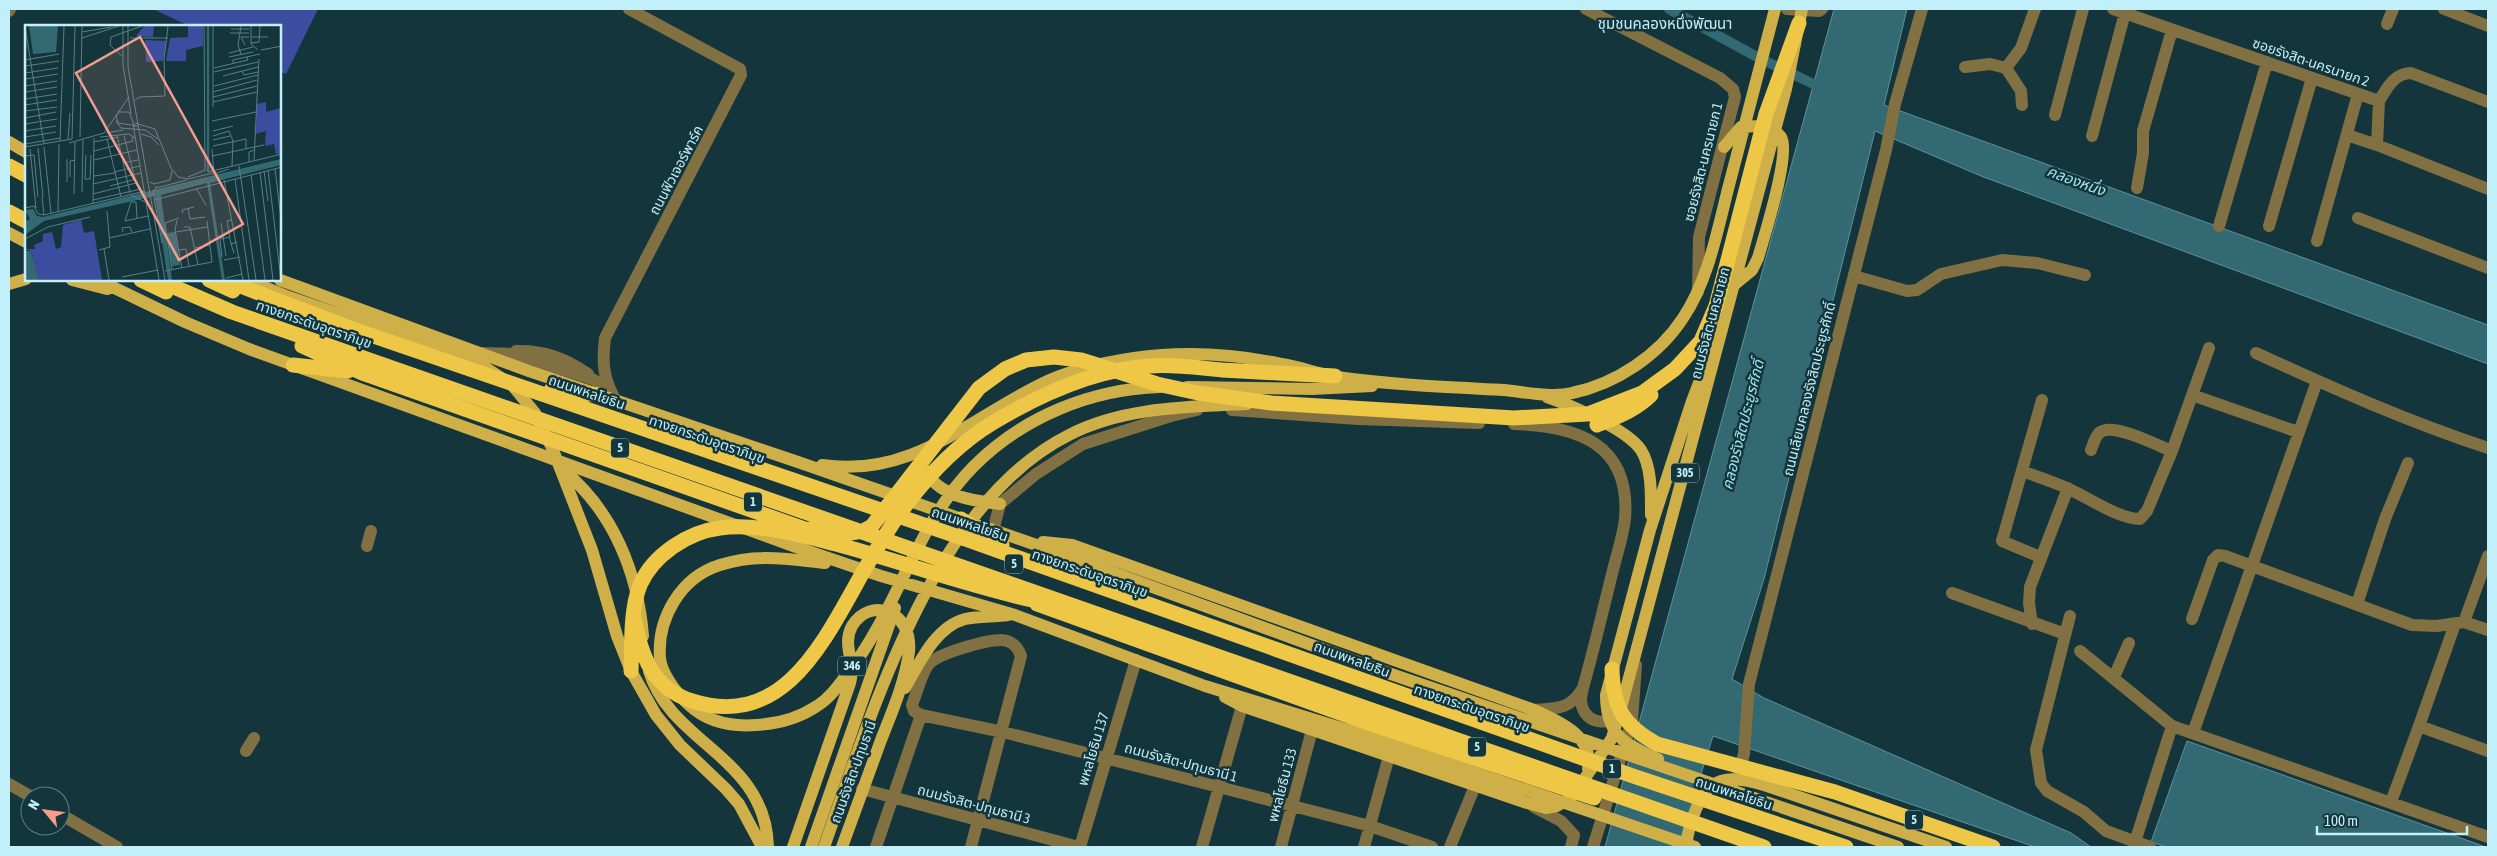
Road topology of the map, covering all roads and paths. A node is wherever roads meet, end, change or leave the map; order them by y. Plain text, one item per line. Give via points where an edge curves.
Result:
1 (629, 9) edge
2 (1586, 9) edge
3 (1775, 9) edge
4 (1787, 9) edge
5 (1822, 9) edge
6 (1922, 9) edge
7 (2035, 9) edge
8 (2083, 9) edge
9 (2392, 9) edge
10 (2444, 9) edge
11 (2119, 11) edge
12 (1801, 16) edge
13 (2387, 24) dead end
14 (2488, 26) edge
15 (2172, 30) junction
16 (2267, 62) junction
17 (1965, 67) dead end
18 (2006, 68) junction
19 (2312, 78) junction
20 (2358, 94) junction
21 (2379, 101) junction
22 (2488, 102) edge
23 (2022, 105) dead end
24 (2054, 115) dead end
25 (2347, 135) junction
26 (2092, 136) dead end
27 (11, 143) edge
28 (2376, 145) junction
29 (1724, 147) junction
30 (25, 152) edge
31 (9, 166) edge
32 (25, 174) edge
33 (9, 177) edge
34 (25, 185) edge
35 (2137, 188) dead end
36 (2488, 189) edge
37 (9, 205) edge
38 (9, 212) edge
39 (25, 213) edge
40 (2358, 218) dead end
41 (25, 220) edge
42 (2219, 226) dead end
43 (2268, 226) dead end
44 (9, 233) edge
45 (25, 241) edge
46 (2317, 241) dead end
47 (2488, 268) edge
48 (2085, 275) dead end
49 (1854, 276) junction
50 (25, 279) edge
51 (281, 280) edge
52 (76, 281) edge
53 (100, 281) edge
54 (143, 281) edge
55 (160, 281) edge
56 (211, 281) edge
57 (228, 281) edge
58 (249, 281) edge
59 (9, 284) edge
60 (1736, 284) junction
61 (122, 292) junction
62 (1698, 292) junction
63 (1730, 303) junction
64 (302, 346) junction
65 (2209, 348) dead end
66 (479, 353) junction
67 (2256, 353) dead end
68 (292, 365) junction
69 (362, 373) junction
70 (1670, 373) junction
71 (1335, 376) junction
72 (2317, 381) junction
73 (1413, 384) junction
74 (524, 388) junction
75 (603, 389) junction
76 (1534, 392) junction
77 (2192, 395) junction
78 (2042, 400) dead end
79 (1271, 403) junction
80 (1597, 425) dead end
81 (2298, 432) junction
82 (2488, 448) edge
83 (2091, 450) dead end
84 (924, 451) junction
85 (2172, 451) junction
86 (550, 459) junction
87 (795, 460) junction
88 (2408, 463) dead end
89 (2022, 471) junction
90 (2068, 488) junction
91 (1000, 504) junction
92 (960, 520) junction
93 (1650, 530) junction
94 (371, 531) dead end
95 (992, 531) junction
96 (1019, 539) junction
97 (919, 545) junction
98 (367, 546) dead end
99 (2488, 556) edge
100 (2040, 557) junction
101 (1030, 562) junction
102 (844, 564) junction
103 (2251, 566) junction
104 (1952, 593) dead end
105 (1208, 594) junction
106 (2357, 604) junction
107 (1084, 609) junction
108 (1015, 615) junction
109 (2070, 616) dead end
110 (634, 618) junction
111 (2192, 619) dead end
112 (2460, 623) junction
113 (2032, 624) junction
114 (2488, 630) edge
115 (2065, 634) junction
116 (1638, 642) junction
117 (2129, 643) dead end
118 (1318, 647) junction
119 (2080, 650) dead end
120 (1136, 660) junction
121 (1612, 669) junction
122 (631, 671) junction
123 (2114, 677) junction
124 (1205, 686) junction
125 (1583, 688) junction
126 (848, 690) junction
127 (1622, 704) junction
128 (1242, 706) junction
129 (893, 708) junction
130 (1534, 710) junction
131 (921, 715) junction
132 (2172, 726) junction
133 (2420, 726) junction
134 (1365, 729) junction
135 (1312, 730) junction
136 (1003, 732) junction
137 (2193, 734) junction
138 (254, 738) dead end
139 (246, 751) dead end
140 (2488, 751) edge
141 (1388, 756) junction
142 (1105, 758) junction
143 (1586, 776) junction
144 (1738, 778) junction
145 (9, 784) edge
146 (1475, 786) junction
147 (1219, 787) junction
148 (862, 789) junction
149 (20, 790) edge
150 (892, 797) junction
151 (1747, 797) junction
152 (2391, 802) junction
153 (1527, 803) junction
154 (1292, 806) junction
155 (70, 820) edge
156 (978, 821) junction
157 (1370, 826) junction
158 (2488, 837) edge
159 (1573, 841) edge
160 (1595, 842) edge
161 (2135, 842) junction
162 (117, 847) edge
163 (762, 847) edge
164 (768, 847) edge
165 (793, 847) edge
166 (811, 847) edge
167 (824, 847) edge
168 (842, 847) edge
169 (876, 847) edge
170 (971, 847) edge
171 (1079, 847) edge
172 (1202, 847) edge
173 (1280, 847) edge
174 (1364, 847) edge
175 (1428, 847) edge
176 (1450, 847) edge
177 (1687, 847) edge
178 (1695, 847) edge
179 (1734, 847) edge
180 (1764, 847) edge
181 (1818, 847) edge
182 (1846, 847) edge
183 (1898, 847) edge
184 (1946, 847) edge
185 (1993, 847) edge
186 (2150, 847) edge

1 - 75 street, ถนนฟิวเจอร์พาร์ค via 740,69 741,75 605,338
2 - 29 street, ซอยรังสิต-นครนายก 1 via 1720,78 1733,89 1735,96
3 - 62 main road, ถนนรังสิต-นครนายก via 1726,199
4 - 5 street
6 - 49 street, ถนนเลียบคลองรังสิตประยูรศักดิ์ via 1895,104
7 - 18 street via 2021,48
8 - 24 street
9 - 13 street
10 - 14 street
11 - 15 street, ซอยรังสิต-นครนายก 2
11 - 26 street
12 - 60 main road, ถนนรังสิต-นครนายก / 305 via 1791,69
12 - 70 highway via 1766,114 1716,306 1700,340
15 - 16 street, ซอยรังสิต-นครนายก 2
15 - 35 street via 2143,131
16 - 19 street, ซอยรังสิต-นครนายก 2
16 - 42 street
17 - 18 street via 1990,64
18 - 23 street via 2021,91
19 - 20 street, ซอยรังสิต-นครนายก 2
19 - 43 street
20 - 21 street, ซอยรังสิต-นครนายก 2
20 - 25 street
21 - 22 street, ซอยรังสิต-นครนายก 2 via 2393,80 2401,74 2411,73
21 - 28 street
25 - 28 street
25 - 46 street
27 - 30 main road
28 - 36 street
29 - 60 main road via 1741,127 1759,125 1775,131 1784,145 1782,169 1758,258 1752,270
29 - 62 street, ซอยรังสิต-นครนายก 1 via 1699,237
31 - 32 highway
33 - 34 highway
37 - 39 highway
38 - 41 highway
40 - 47 street
44 - 45 main road
48 - 49 street via 2037,263 2002,260 1941,274 1917,290 1907,291
49 - 144 street, ถนนเลียบคลองรังสิตประยูรศักดิ์ via 1749,684 1744,754
50 - 59 main road
51 - 66 main road, ถนนพหลโยธิน / 1
52 - 61 main road
53 - 61 main road, 1
54 - 64 highway, 1 via 218,317
55 - 107 highway, ทางยกระดับอุตราภิมุข / 5 via 232,312
56 - 181 highway, ทางยกระดับอุตราภิมุข / 5 via 240,294
57 - 74 highway, ถนนพหลโยธิน / 1 via 347,327
58 - 122 main road via 480,364 512,385 534,412 553,450 592,550 617,636
60 - 63 main road, ถนนรังสิต-นครนายก / 305
61 - 68 main road, 1 via 193,326
62 - 76 main road, ถนนรังสิต-นครนายก via 1683,319 1663,344 1638,364 1588,389 1568,394
63 - 93 main road via 1691,404
63 - 116 main road, ถนนรังสิต-นครนายก / 305
64 - 69 highway
64 - 134 highway, 1 via 627,456
65 - 77 street
66 - 75 main road, ถนนพหลโยธิน / 1
66 - 75 street via 504,352 522,356
67 - 72 street
68 - 69 highway
68 - 86 main road, 1
69 - 79 highway via 806,529 850,533 872,526 979,388 1005,369 1026,360 1054,357 1081,360 1157,384
70 - 79 highway via 1642,394 1588,414 1514,418
70 - 80 highway via 1643,403
71 - 73 main road
71 - 84 main road via 1281,363 1200,354 1156,355 1092,364 1041,384
71 - 110 highway via 1151,366 1108,372 1061,388 992,423 915,493 886,534 813,657 785,686 751,704 719,707 685,699 673,692 655,677 647,664
72 - 81 street
72 - 82 street via 2445,434
73 - 76 main road, ถนนรังสิต-นครนายก
73 - 97 main road via 1312,389 1222,386 1113,391 1045,415 1010,435 974,466 941,505
74 - 75 highway
74 - 101 highway, ถนนพหลโยธิน / 1
75 - 87 main road, ถนนพหลโยธิน / 1 via 616,401
76 - 93 main road via 1570,405 1623,434 1641,450 1651,482
77 - 81 street
77 - 85 street
78 - 89 street
79 - 167 main road via 1179,408 1114,418 1070,434 1036,454 1004,483 950,552 906,632 882,686
81 - 103 street
83 - 85 street via 2098,434 2104,429 2115,428
84 - 87 main road via 864,466 836,467
84 - 91 main road via 924,470 938,486 962,498
85 - 90 street via 2147,511 2140,519 2122,515
86 - 102 main road, 1
86 - 164 main road via 591,498 627,560 639,602 648,669 658,692 673,712 732,767 756,797 764,815
87 - 92 main road, ถนนพหลโยธิน / 1
88 - 106 street via 2385,519
89 - 90 street
89 - 100 street via 2002,541
90 - 100 street
91 - 95 street
91 - 125 street via 1036,474 1083,444 1197,410 1251,410 1358,419 1540,425 1565,429 1593,441 1612,458 1624,486 1624,521
92 - 95 main road, ถนนพหลโยธิน / 1
92 - 101 highway
93 - 121 main road
94 - 98 street
95 - 96 main road, ถนนพหลโยธิน / 1
96 - 105 main road via 1072,545
96 - 118 main road, ถนนพหลโยธิน / 1
97 - 102 main road via 875,633 835,690 817,706 794,718 772,724 739,726 710,720 688,704 671,684 660,660 662,626 671,602 692,581 718,565 762,556
97 - 166 main road
99 - 112 street
100 - 113 street via 2030,587
101 - 182 highway, ถนนพหลโยธิน / 1 via 1633,776
102 - 108 main road, 1
103 - 106 street
103 - 111 street via 2218,555 2213,560
103 - 137 street
104 - 113 street
105 - 118 main road
105 - 130 main road
106 - 112 street via 2412,625
107 - 110 highway via 1013,596 813,538 744,527 720,528 698,534 665,553 641,584
107 - 180 highway, ทางยกระดับอุตราภิมุข / 5
108 - 120 main road, 1
108 - 129 main road via 964,620 941,632
109 - 115 street
110 - 122 highway
112 - 114 street
112 - 133 street
113 - 115 street
115 - 161 street via 2036,750 2041,783 2106,831
116 - 127 main road, ถนนรังสิต-นครนายก
116 - 160 street via 1632,721
117 - 123 street
118 - 151 main road, ถนนพหลโยธิน / 1
119 - 123 street
120 - 124 main road, 1
120 - 142 street, พหลโยธิน 137
121 - 151 main road via 1607,685 1606,708 1612,730 1620,739 1644,753
121 - 185 highway, 5 via 1613,693 1622,716 1632,728 1658,744 1835,792
122 - 163 main road via 656,715 680,745 740,804
123 - 132 street
124 - 128 main road, ถนนรังสิต-นครนายก
124 - 134 main road, 1
125 - 127 street via 1581,702 1591,719 1601,723 1610,721
125 - 130 street via 1567,706
126 - 129 main road via 861,682 872,681 886,690
126 - 129 main road, 346 via 852,676 847,646 849,632 862,616 888,611 900,617 909,638 909,653
126 - 165 main road, 346
127 - 143 main road, ถนนรังสิต-นครนายก via 1612,738
128 - 135 main road, ถนนรังสิต-นครนายก
128 - 147 street
129 - 148 main road, ถนนรังสิต-ปทุมธานี / 346
130 - 143 main road via 1568,728 1584,744 1590,758
131 - 136 street, ถนนรังสิต-ปทุมธานี 1
131 - 136 street via 914,712 912,705 928,665 945,654 1002,640 1012,643 1021,656
131 - 150 street
132 - 137 street
132 - 161 street
133 - 140 street
133 - 152 street
134 - 178 main road, 1
134 - 179 highway, 1
135 - 141 main road, ถนนรังสิต-นครนายก
135 - 154 street, พหลโยธิน 133
136 - 142 street, ถนนรังสิต-ปทุมธานี 1
136 - 156 street
137 - 152 street
138 - 139 street
141 - 146 main road, ถนนรังสิต-นครนายก
141 - 157 street
142 - 147 street, ถนนรังสิต-ปทุมธานี 1
142 - 171 street, พหลโยธิน 137
143 - 153 main road, ถนนรังสิต-นครนายก via 1580,788 1566,802 1546,808
144 - 177 main road via 1718,781 1704,793 1688,833
144 - 184 main road
145 - 149 street
146 - 153 main road, ถนนรังสิต-นครนายก
146 - 176 street
147 - 154 street, ถนนรังสิต-ปทุมธานี 1
147 - 172 street
148 - 150 street, ถนนรังสิต-ปทุมธานี 3
148 - 168 main road, ถนนรังสิต-ปทุมธานี / 346
150 - 156 street, ถนนรังสิต-ปทุมธานี 3
150 - 169 street
151 - 183 main road, ถนนพหลโยธิน / 1
152 - 158 street
153 - 159 street via 1561,821
154 - 157 street, ถนนรังสิต-ปทุมธานี 1
154 - 173 street, พหลโยธิน 133
155 - 162 street
156 - 170 street
156 - 171 street, ถนนรังสิต-ปทุมธานี 3
157 - 174 street
157 - 175 street, ถนนรังสิต-ปทุมธานี 1
159 - 160 street
161 - 186 street

